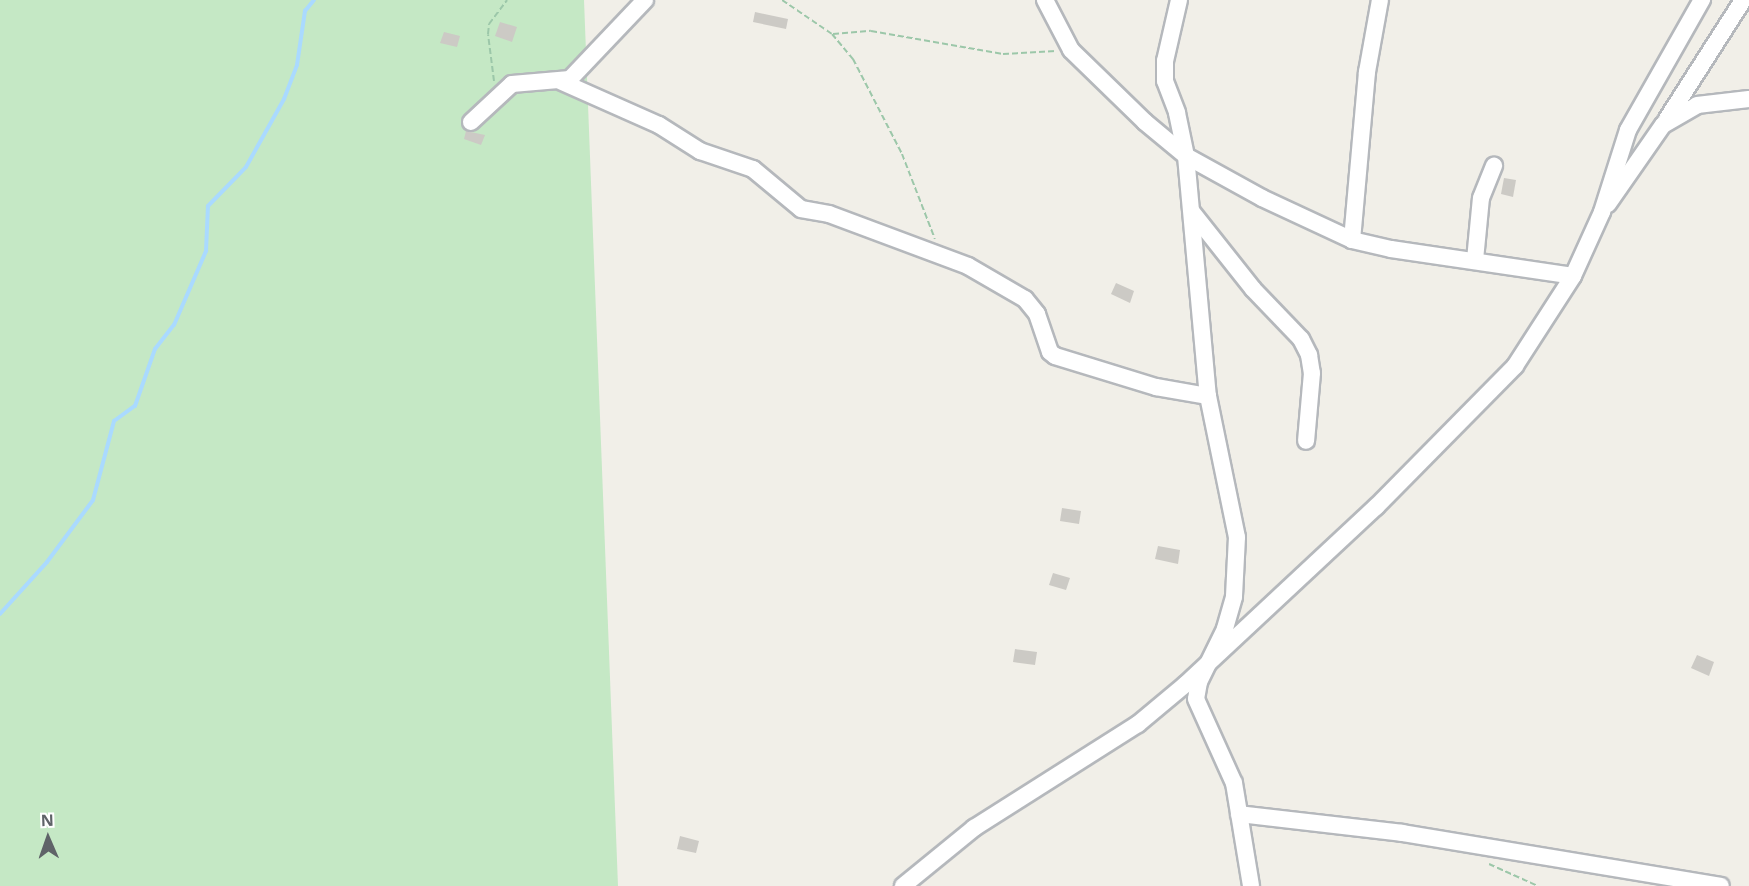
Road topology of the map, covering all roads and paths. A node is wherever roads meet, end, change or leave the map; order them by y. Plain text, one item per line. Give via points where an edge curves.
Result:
1 (507, 0) edge
2 (645, 0) edge
3 (782, 0) edge
4 (1045, 0) edge
5 (1179, 0) edge
6 (1380, 0) edge
7 (1702, 0) edge
8 (1743, 0) edge
9 (832, 34) junction
10 (1071, 50) junction
11 (562, 82) junction
12 (496, 95) junction
13 (1749, 99) edge
14 (471, 122) dead end
15 (1663, 125) junction
16 (1186, 156) junction
17 (1494, 165) dead end
18 (1191, 211) junction
19 (1602, 212) junction
20 (1352, 240) junction
21 (940, 253) junction
22 (1475, 260) junction
23 (1573, 276) junction
24 (1208, 396) junction
25 (1306, 441) dead end
26 (1211, 658) junction
27 (1239, 814) junction
28 (903, 886) edge
29 (1251, 886) edge
30 (1721, 886) edge

1 - 12 path via 489,24
2 - 11 street via 616,34 570,79
3 - 9 path
4 - 10 street
5 - 16 street via 1165,61 1165,81 1178,113
6 - 20 street via 1367,72
7 - 19 street via 1628,130
8 - 15 street
9 - 10 path via 871,31 1003,54
9 - 21 path via 866,81 897,144
10 - 16 street
11 - 12 street via 522,81
11 - 21 street via 659,125 700,151 753,169 801,209 829,214
12 - 14 street
13 - 15 street via 1697,105
15 - 19 street
16 - 18 street
16 - 20 street via 1262,198
17 - 22 street via 1481,198
18 - 24 street
18 - 25 street via 1253,290 1300,339 1309,355 1312,373
19 - 23 street
20 - 22 street
21 - 24 street via 1025,299 1037,314 1047,347 1055,356 1156,387
22 - 23 street
23 - 26 street via 1531,344 1502,380 1376,507
24 - 26 street via 1237,537 1234,597 1226,629
26 - 27 street via 1199,682 1197,706 1234,783
26 - 28 street via 1138,724 974,828
27 - 29 street
27 - 30 street via 1402,833

